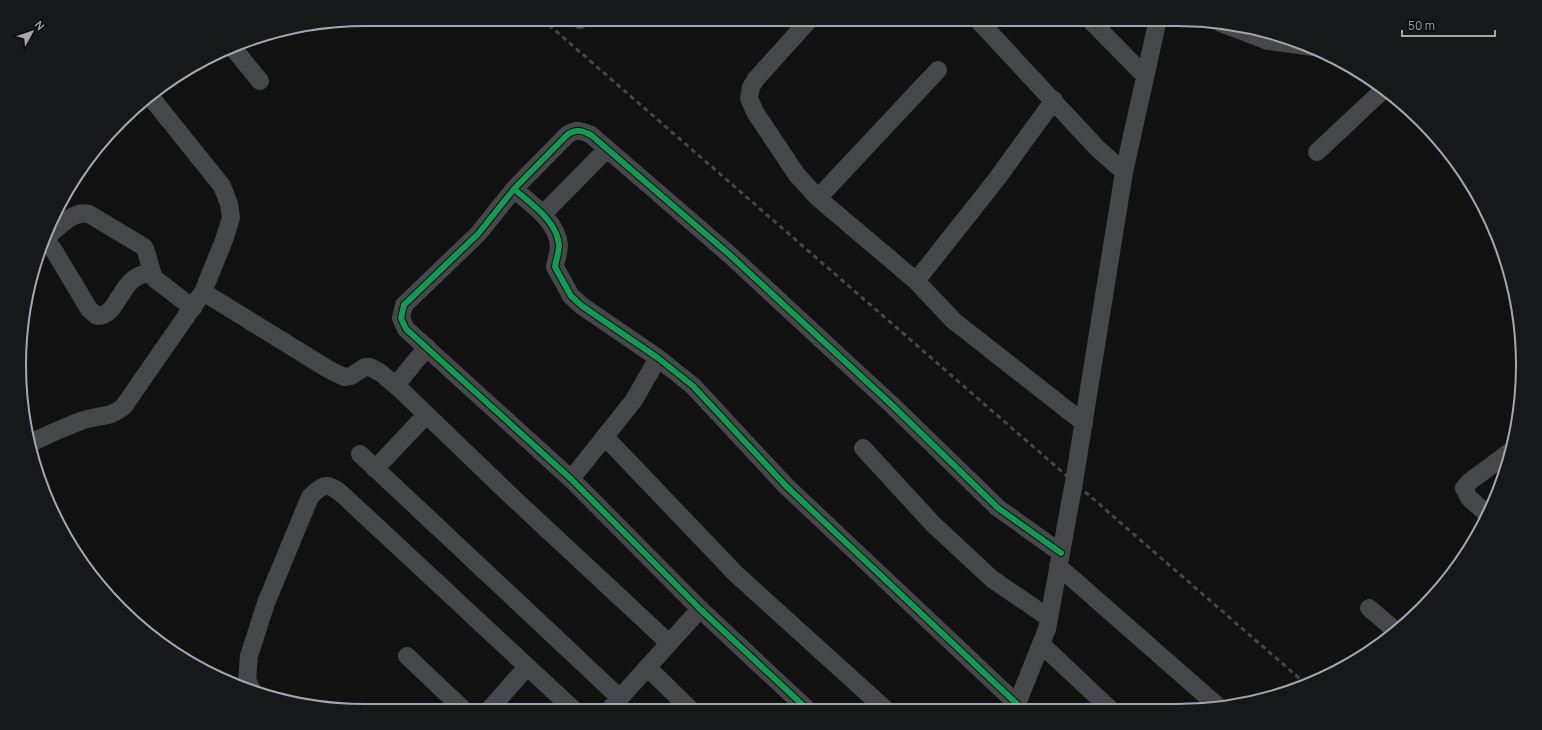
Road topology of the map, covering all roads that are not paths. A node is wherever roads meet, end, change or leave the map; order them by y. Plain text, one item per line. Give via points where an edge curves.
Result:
1 (804, 26) edge
2 (984, 26) edge
3 (1096, 26) edge
4 (1158, 26) edge
5 (1250, 35) edge
6 (1286, 44) edge
7 (236, 52) edge
8 (938, 70) dead end
9 (1145, 76) junction
10 (260, 81) dead end
11 (1379, 93) edge
12 (153, 100) edge
13 (1054, 100) junction
14 (607, 149) junction
15 (1317, 152) dead end
16 (1124, 172) junction
17 (514, 189) junction
18 (818, 198) junction
19 (543, 214) junction
20 (54, 231) edge
21 (49, 244) edge
22 (152, 273) junction
23 (916, 281) junction
24 (203, 292) junction
25 (193, 308) junction
26 (427, 347) junction
27 (658, 358) junction
28 (396, 385) junction
29 (426, 415) junction
30 (1084, 423) junction
31 (605, 437) junction
32 (35, 441) edge
33 (863, 448) dead end
34 (360, 454) dead end
35 (1503, 457) edge
36 (375, 469) junction
37 (570, 479) junction
38 (1483, 510) edge
39 (1060, 560) junction
40 (1369, 608) dead end
41 (700, 609) junction
42 (1049, 618) junction
43 (1392, 627) edge
44 (669, 643) junction
45 (1041, 644) junction
46 (407, 656) dead end
47 (527, 666) junction
48 (648, 668) junction
49 (249, 683) edge
50 (1213, 702) edge
51 (458, 704) edge
52 (494, 704) edge
53 (568, 704) edge
54 (614, 704) edge
55 (685, 704) edge
56 (801, 704) edge
57 (879, 704) edge
58 (1017, 704) edge
59 (1020, 704) edge
60 (1105, 704) edge

1 - 18 street via 756,79 749,98 755,112 789,164
2 - 13 street
3 - 9 street
4 - 9 street
5 - 6 street via 1268,42
7 - 10 street
8 - 18 street
9 - 16 street
11 - 15 street
12 - 24 street via 222,186 229,204 231,218
13 - 16 street via 1097,148
13 - 23 street via 996,180
14 - 17 street via 590,135 575,130
14 - 19 street
14 - 39 street via 730,255 893,406 998,508
16 - 30 street
17 - 19 street
17 - 26 street via 478,234 404,305 401,318 406,329
18 - 23 street
19 - 27 street via 558,238 555,267 571,296
20 - 22 street via 75,214 89,214 144,247 151,262
21 - 22 street via 89,309 97,316 106,314 133,278 142,273
22 - 25 street via 155,279
23 - 30 street via 954,321
24 - 25 street
24 - 28 street via 344,377 370,367
25 - 32 street via 117,413 82,421
26 - 28 street
26 - 37 street
27 - 31 street via 634,400
27 - 58 street via 693,386 786,486
28 - 29 street
29 - 36 street
29 - 44 street
30 - 39 street
31 - 37 street
31 - 57 street via 736,574
33 - 42 street via 933,524 992,579
34 - 36 street
35 - 38 street via 1464,488 1469,498
36 - 54 street
37 - 41 street
39 - 42 street
39 - 50 street
40 - 43 street
41 - 44 street
41 - 56 street
42 - 45 street
44 - 48 street
45 - 59 street
45 - 60 street
46 - 51 street
47 - 49 street via 344,496 334,487 326,485 310,496 266,603 249,656
47 - 52 street
47 - 53 street
48 - 54 street
48 - 55 street

